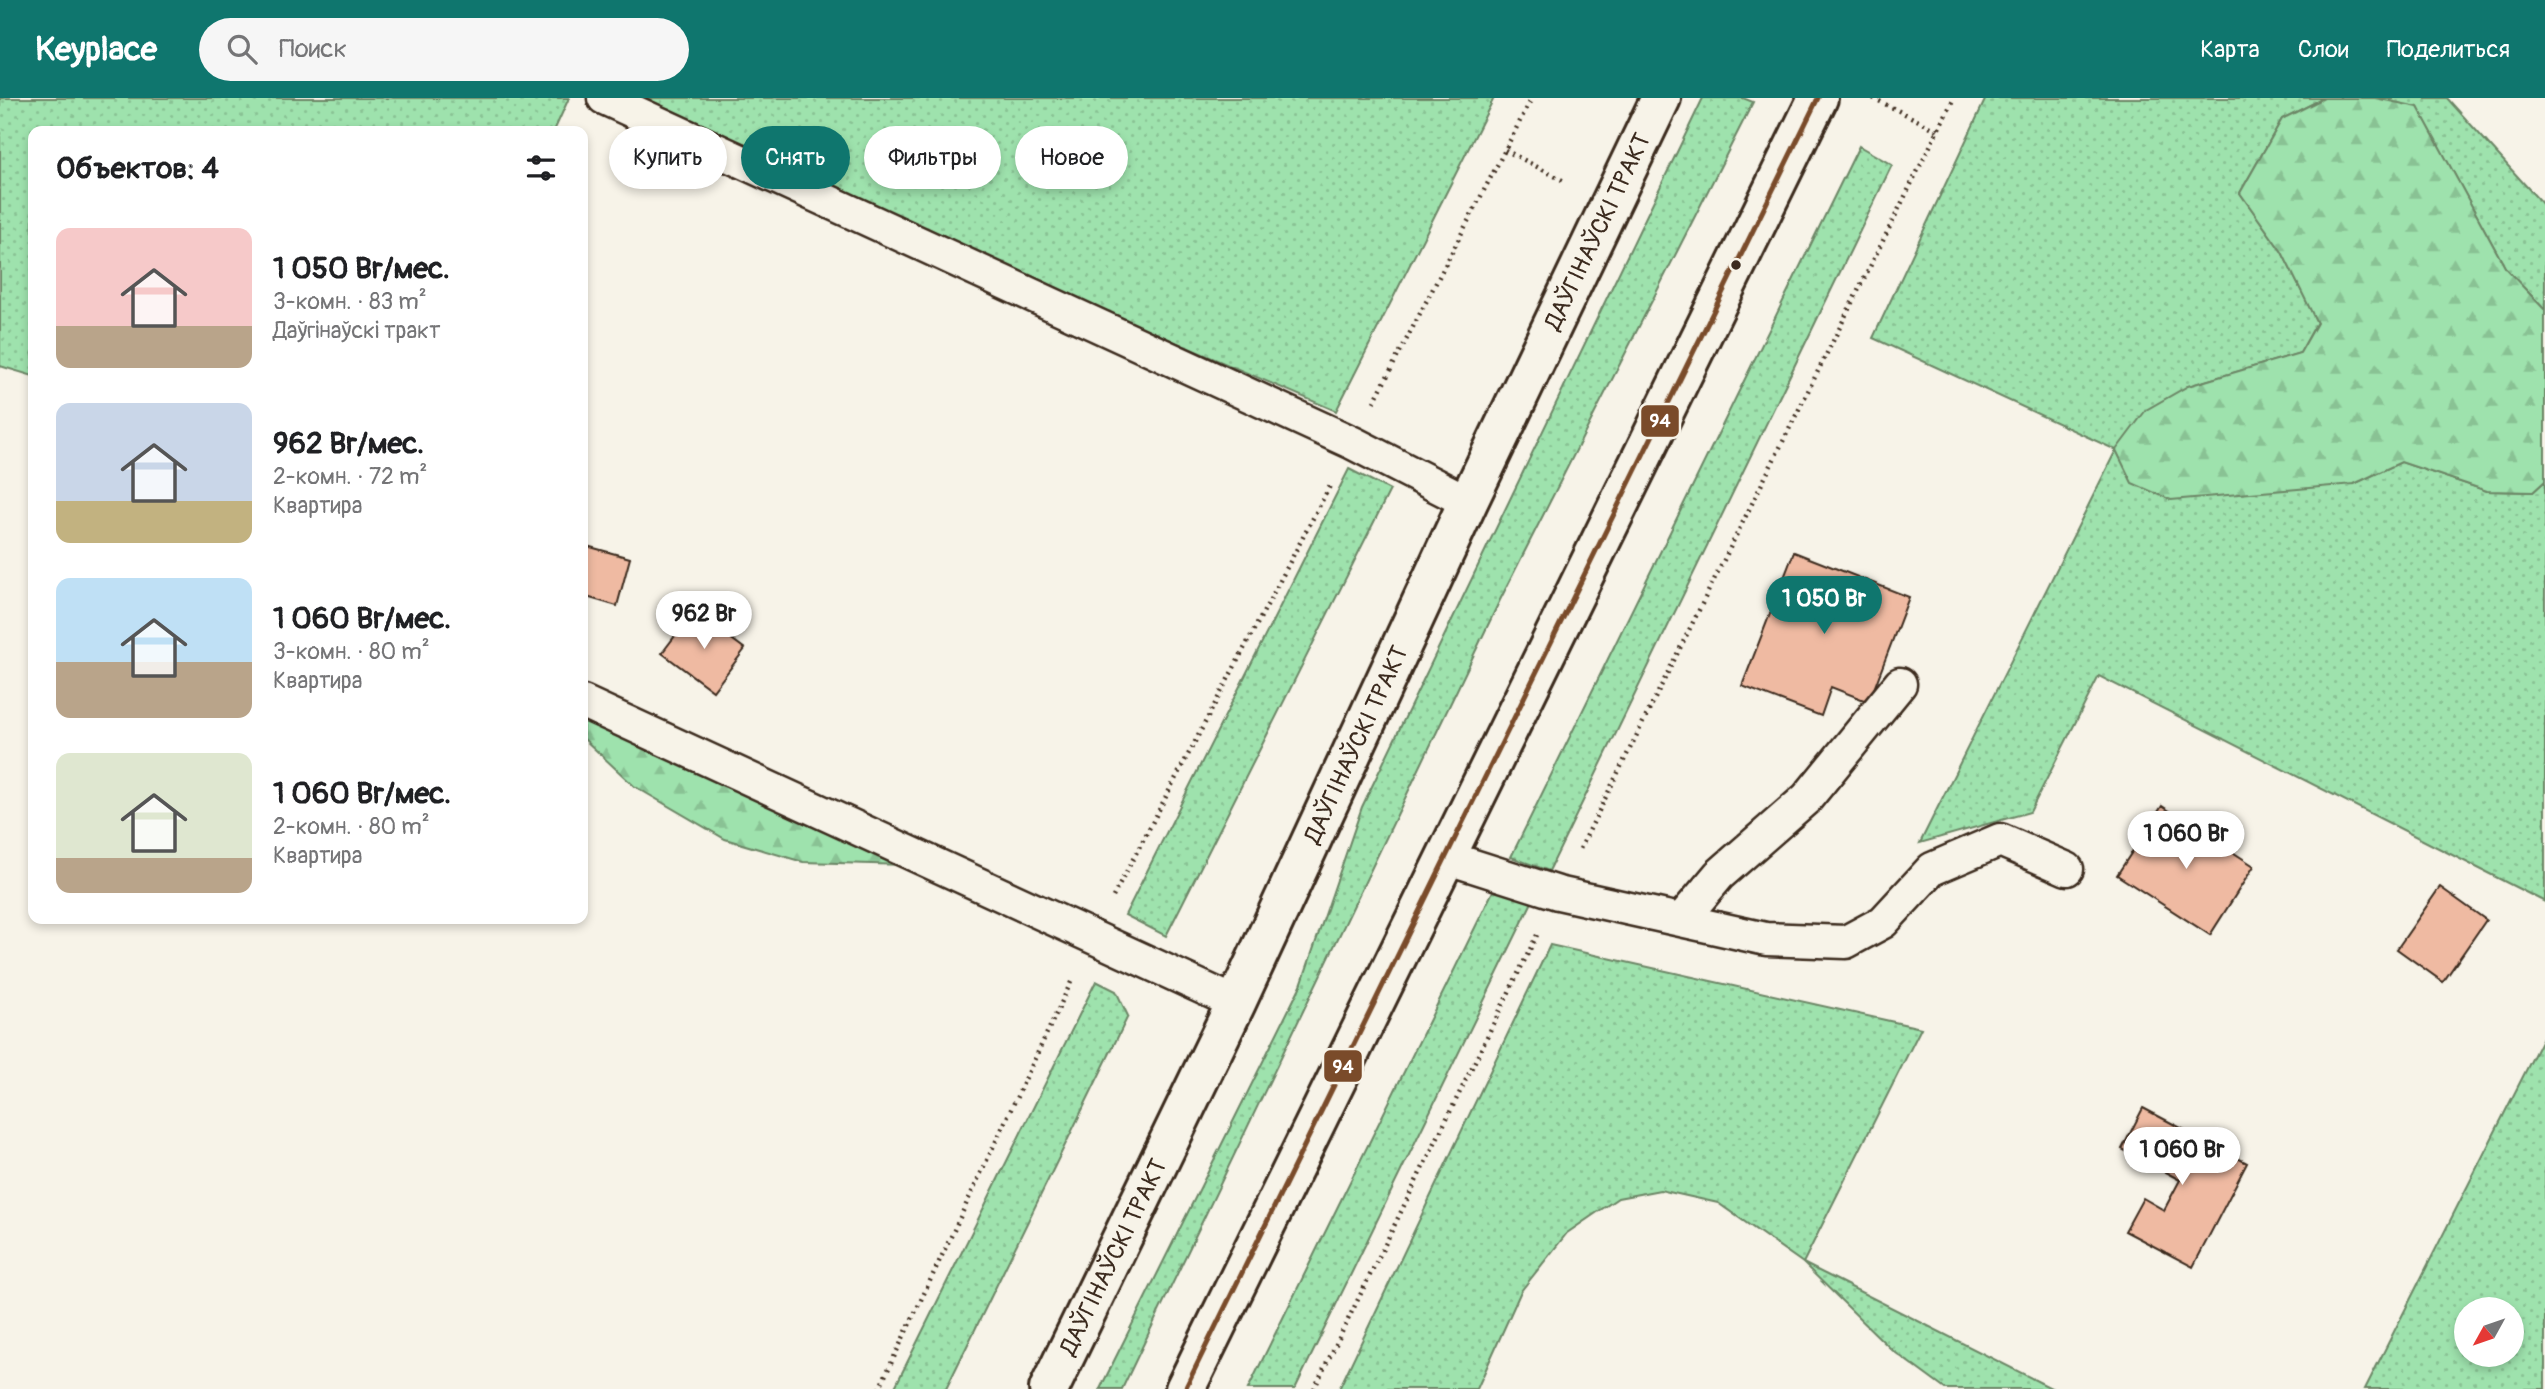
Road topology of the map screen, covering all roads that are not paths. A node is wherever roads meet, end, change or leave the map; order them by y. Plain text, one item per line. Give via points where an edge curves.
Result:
1 (604, 98) edge
2 (1661, 98) edge
3 (1818, 98) edge
4 (1468, 502) junction
5 (1900, 684) dead end
6 (588, 704) edge
7 (1445, 857) junction
8 (2067, 869) dead end
9 (1682, 919) junction
10 (1236, 1003) junction
11 (1049, 1389) edge
12 (1185, 1389) edge

1 - 4 lane via 1353,443
2 - 4 main road, ДАЎГІНАЎСКІ ТРАКТ
3 - 7 main road
4 - 10 main road, ДАЎГІНАЎСКІ ТРАКТ
5 - 9 lane via 1807,798 1719,874
6 - 10 lane
7 - 9 lane via 1558,893
7 - 12 main road
8 - 9 lane via 2000,840 1932,869 1884,922 1846,942 1766,939
10 - 11 main road, ДАЎГІНАЎСКІ ТРАКТ

